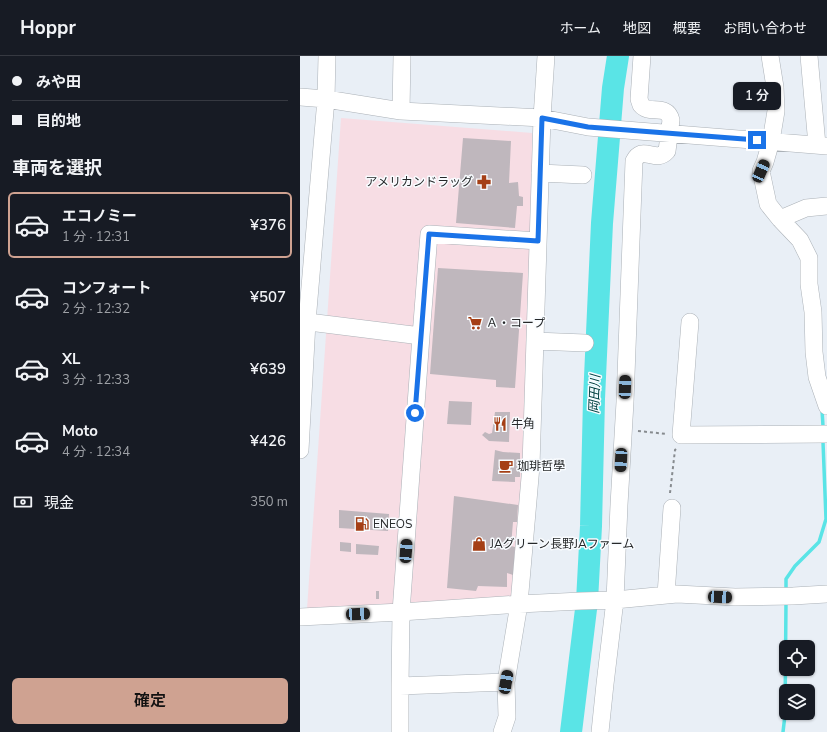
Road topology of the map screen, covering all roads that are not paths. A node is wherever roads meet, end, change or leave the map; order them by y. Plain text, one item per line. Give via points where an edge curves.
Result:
1 (327, 56) edge
2 (402, 56) edge
3 (546, 56) edge
4 (642, 56) edge
5 (770, 56) edge
6 (809, 56) edge
7 (300, 97) edge
8 (326, 99) junction
9 (401, 111) junction
10 (542, 118) junction
11 (670, 134) junction
12 (771, 142) junction
13 (822, 145) edge
14 (540, 173) junction
15 (584, 175) dead end
16 (827, 206) edge
17 (780, 219) junction
18 (538, 241) junction
19 (304, 321) edge
20 (690, 322) dead end
21 (421, 336) junction
22 (535, 341) junction
23 (585, 343) dead end
24 (827, 406) edge
25 (827, 431) edge
26 (827, 435) edge
27 (300, 450) edge
28 (672, 508) road end
29 (827, 594) edge
30 (666, 595) junction
31 (613, 600) junction
32 (519, 604) junction
33 (402, 612) junction
34 (300, 617) edge
35 (506, 682) junction
36 (400, 686) junction
37 (400, 732) edge
38 (502, 732) edge
39 (600, 732) edge

1 - 8 street
2 - 9 street
3 - 10 street
4 - 11 street via 639,99 641,105 670,115
5 - 12 street via 776,87 776,110
6 - 13 street
7 - 8 street
8 - 9 street
8 - 19 street
9 - 10 street
10 - 11 street via 588,127
10 - 14 street
11 - 12 street
11 - 31 street via 664,155 641,154 634,161
12 - 13 street
12 - 17 street via 761,171 768,204
14 - 15 street
14 - 18 street
16 - 17 street via 806,208
17 - 24 street via 800,240 809,258 817,377
18 - 21 street via 429,234
18 - 22 street
19 - 21 street
19 - 27 street
20 - 26 street via 681,435
21 - 33 street
22 - 23 street
22 - 32 street via 531,466
25 - 26 street
28 - 30 street
29 - 30 street via 735,597
30 - 31 street
31 - 32 street
31 - 39 street
32 - 33 street
32 - 35 street
33 - 34 street
33 - 36 street
35 - 36 street
35 - 38 street via 507,717
36 - 37 street

